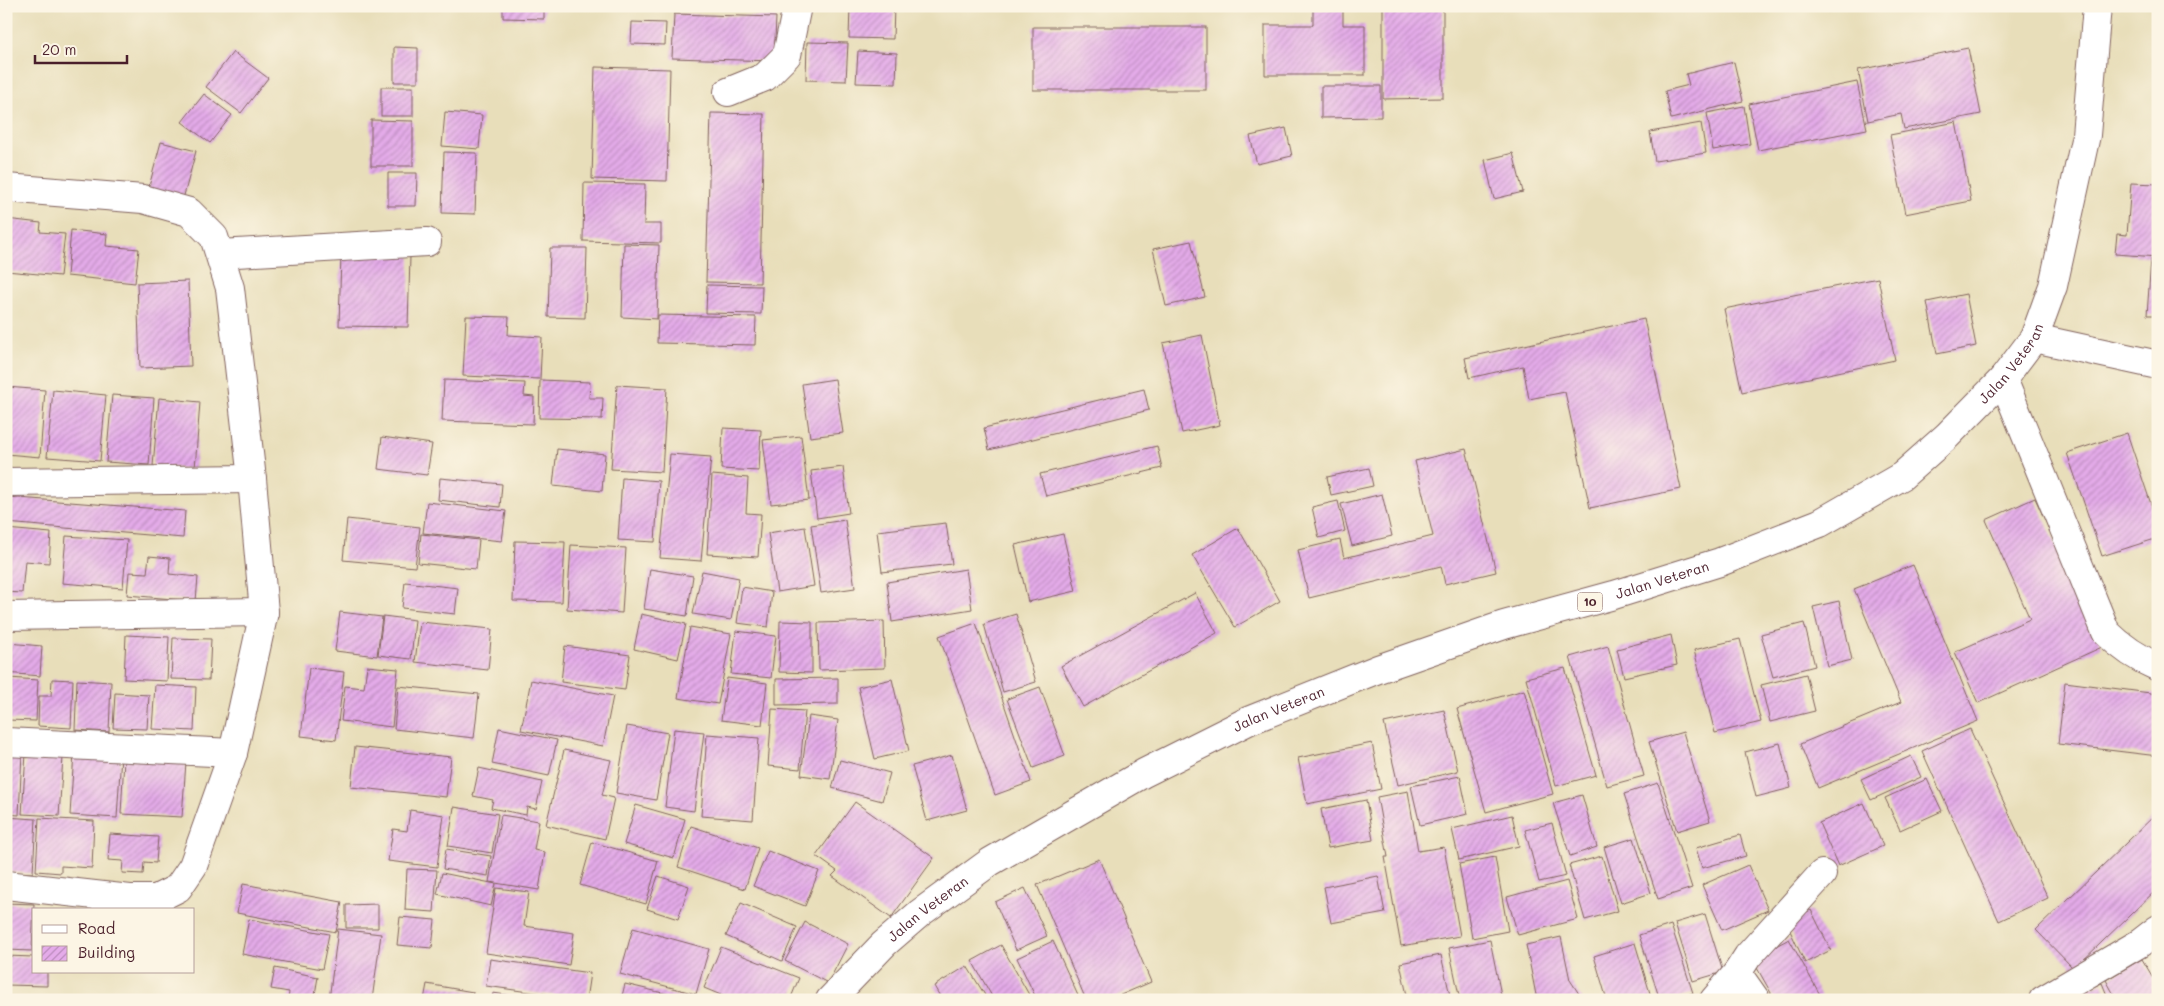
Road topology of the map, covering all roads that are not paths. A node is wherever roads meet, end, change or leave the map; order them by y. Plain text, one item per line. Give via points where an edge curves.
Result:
1 (797, 6) edge
2 (2097, 6) edge
3 (728, 92) dead end
4 (6, 188) edge
5 (427, 242) dead end
6 (220, 254) junction
7 (2034, 338) junction
8 (2158, 365) edge
9 (2003, 380) junction
10 (252, 478) junction
11 (6, 482) edge
12 (264, 612) junction
13 (6, 616) edge
14 (2158, 667) edge
15 (6, 742) edge
16 (233, 753) junction
17 (1822, 874) dead end
18 (6, 885) edge
19 (2158, 930) edge
20 (1737, 973) junction
21 (830, 1000) edge
22 (1714, 1000) edge
23 (1756, 1000) edge
24 (2043, 1000) edge

1 - 3 main road via 787,55 765,77
2 - 7 main road, Jalan Veteran / 10 via 2086,135 2053,286
4 - 6 main road via 143,199 190,212 214,237
5 - 6 main road
6 - 10 main road via 230,288
7 - 8 main road
7 - 9 main road, Jalan Veteran / 10
9 - 14 main road via 2106,632 2121,647
9 - 21 main road, Jalan Veteran / 10 via 1902,476 1820,523 1720,562 1504,625 1378,669 1248,721 1144,773 990,862 891,938
10 - 11 main road
10 - 12 main road
12 - 13 main road
12 - 16 main road
15 - 16 main road
16 - 18 main road via 193,866 178,888 156,899 130,899
17 - 20 main road via 1748,956
19 - 24 main road
20 - 22 main road
20 - 23 main road

